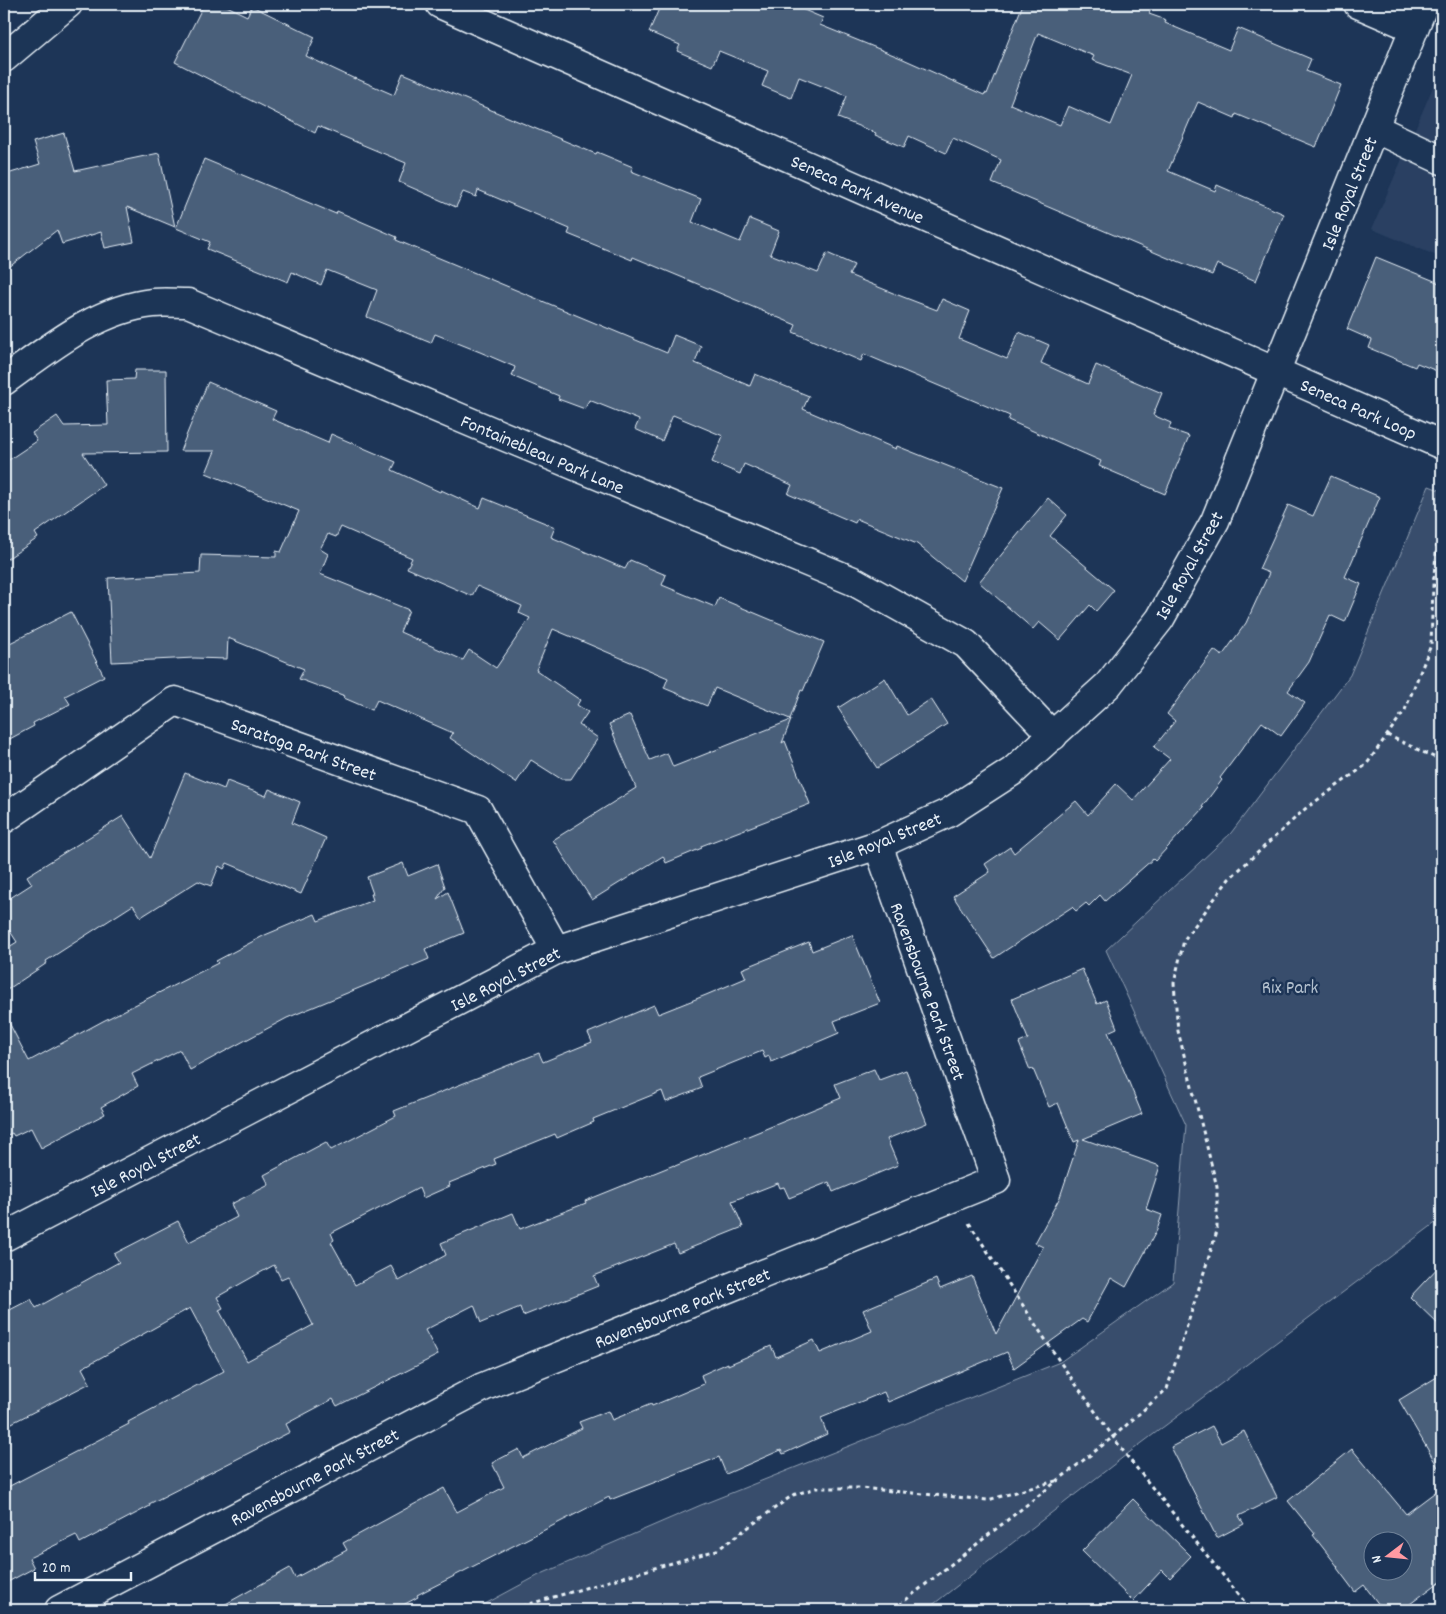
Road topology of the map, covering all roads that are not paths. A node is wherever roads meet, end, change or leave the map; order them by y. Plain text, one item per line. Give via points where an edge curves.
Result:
1 (68, 4) edge
2 (440, 4) edge
3 (1358, 4) edge
4 (1419, 16) edge
5 (4, 58) edge
6 (1374, 128) junction
7 (1442, 160) edge
8 (1275, 372) junction
9 (4, 381) edge
10 (1442, 445) edge
11 (1053, 736) junction
12 (4, 820) edge
13 (878, 846) junction
14 (556, 950) junction
15 (4, 1238) edge
16 (59, 1610) edge

1 - 5 street
2 - 8 street, Seneca Park Avenue
3 - 4 street
4 - 6 street, Isle Royal Street
6 - 7 street
6 - 8 street, Isle Royal Street
8 - 10 street, Seneca Park Loop
8 - 11 street, Isle Royal Street via 1215,521 1160,619 1108,685
9 - 11 street, Fontainebleau Park Lane via 83,326 114,312 152,303 188,303 854,581 966,644
11 - 13 street, Isle Royal Street via 1013,771 948,813
12 - 14 street, Saratoga Park Street via 174,701 478,810
13 - 14 street, Isle Royal Street
13 - 16 street, Ravensbourne Park Street via 996,1180 483,1387
14 - 15 street, Isle Royal Street

